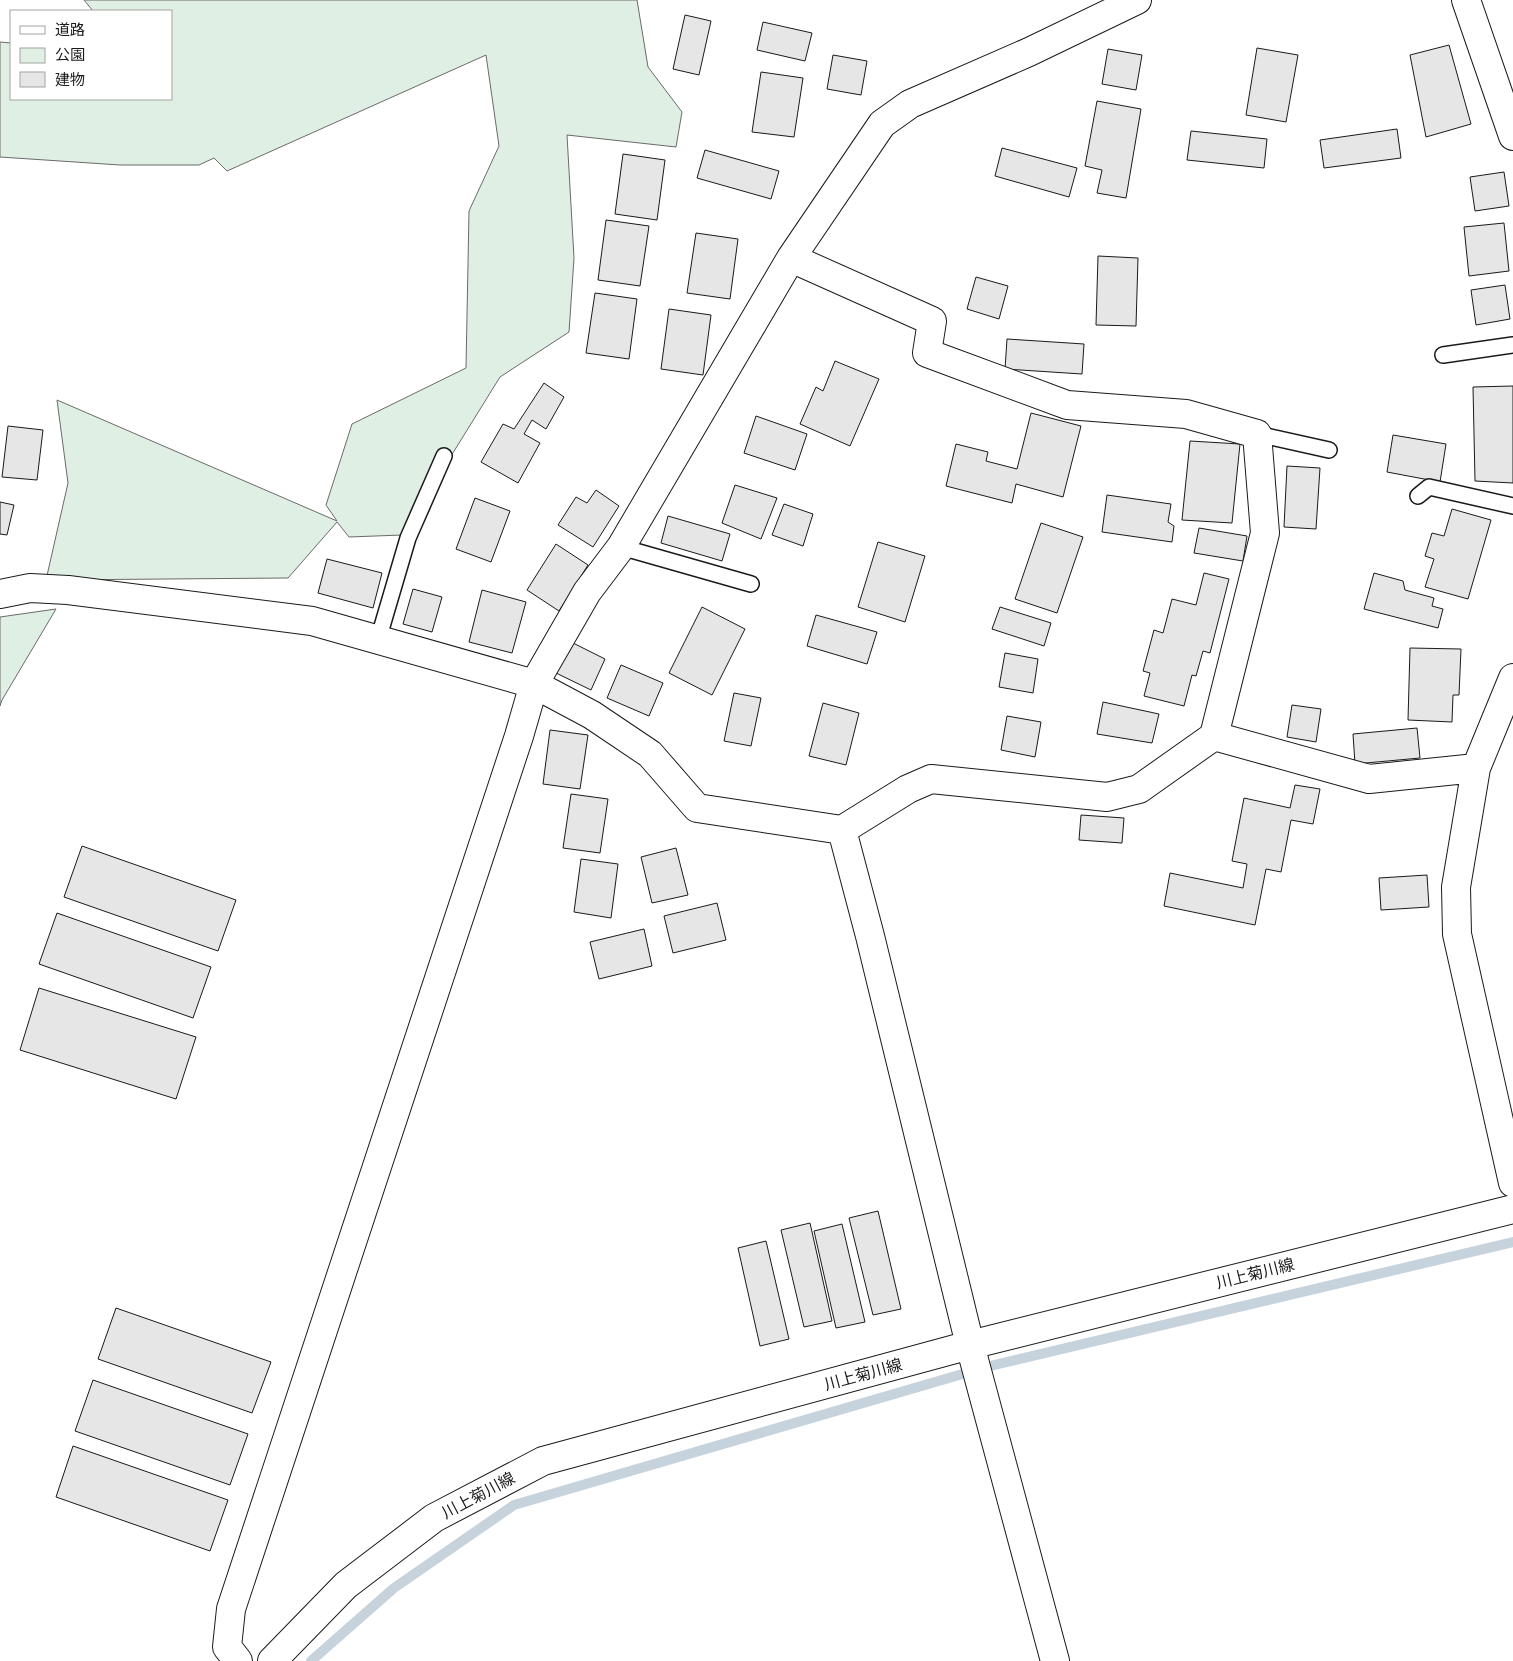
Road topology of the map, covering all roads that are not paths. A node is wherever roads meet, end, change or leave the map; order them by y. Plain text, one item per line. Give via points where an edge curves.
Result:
1 (1137, 0) edge
2 (1466, 0) edge
3 (1513, 136) edge
4 (790, 258) junction
5 (1513, 345) edge
6 (1443, 355) dead end
7 (1257, 434) junction
8 (1329, 450) dead end
9 (444, 456) dead end
10 (1418, 496) dead end
11 (1513, 506) edge
12 (621, 547) junction
13 (751, 584) dead end
14 (0, 594) edge
15 (378, 640) junction
16 (1513, 678) edge
17 (534, 684) junction
18 (1214, 736) junction
19 (1476, 768) junction
20 (842, 830) junction
21 (1513, 1183) edge
22 (1513, 1209) edge
23 (970, 1344) junction
24 (238, 1661) edge
25 (272, 1661) edge
26 (1055, 1661) edge

1 - 4 street via 910,104 882,124
2 - 3 street
4 - 7 street via 932,321 926,353 1067,405 1186,414
4 - 12 street
5 - 6 lane
7 - 8 lane
7 - 18 street via 1264,533
9 - 15 lane via 408,538
10 - 11 lane via 1429,488
12 - 13 lane
12 - 17 street via 587,592
14 - 15 street via 30,588 146,599 312,621
15 - 17 street
16 - 19 street
17 - 20 street via 592,715 650,754 697,808
17 - 24 street via 231,1609 227,1647
18 - 19 street via 1370,780
18 - 20 street via 1140,789 1107,797 931,779 908,789
19 - 21 street via 1456,887 1458,934
20 - 23 street
22 - 23 street, 川上菊川線
23 - 25 street, 川上菊川線 via 542,1461 434,1518 346,1585
23 - 26 street

